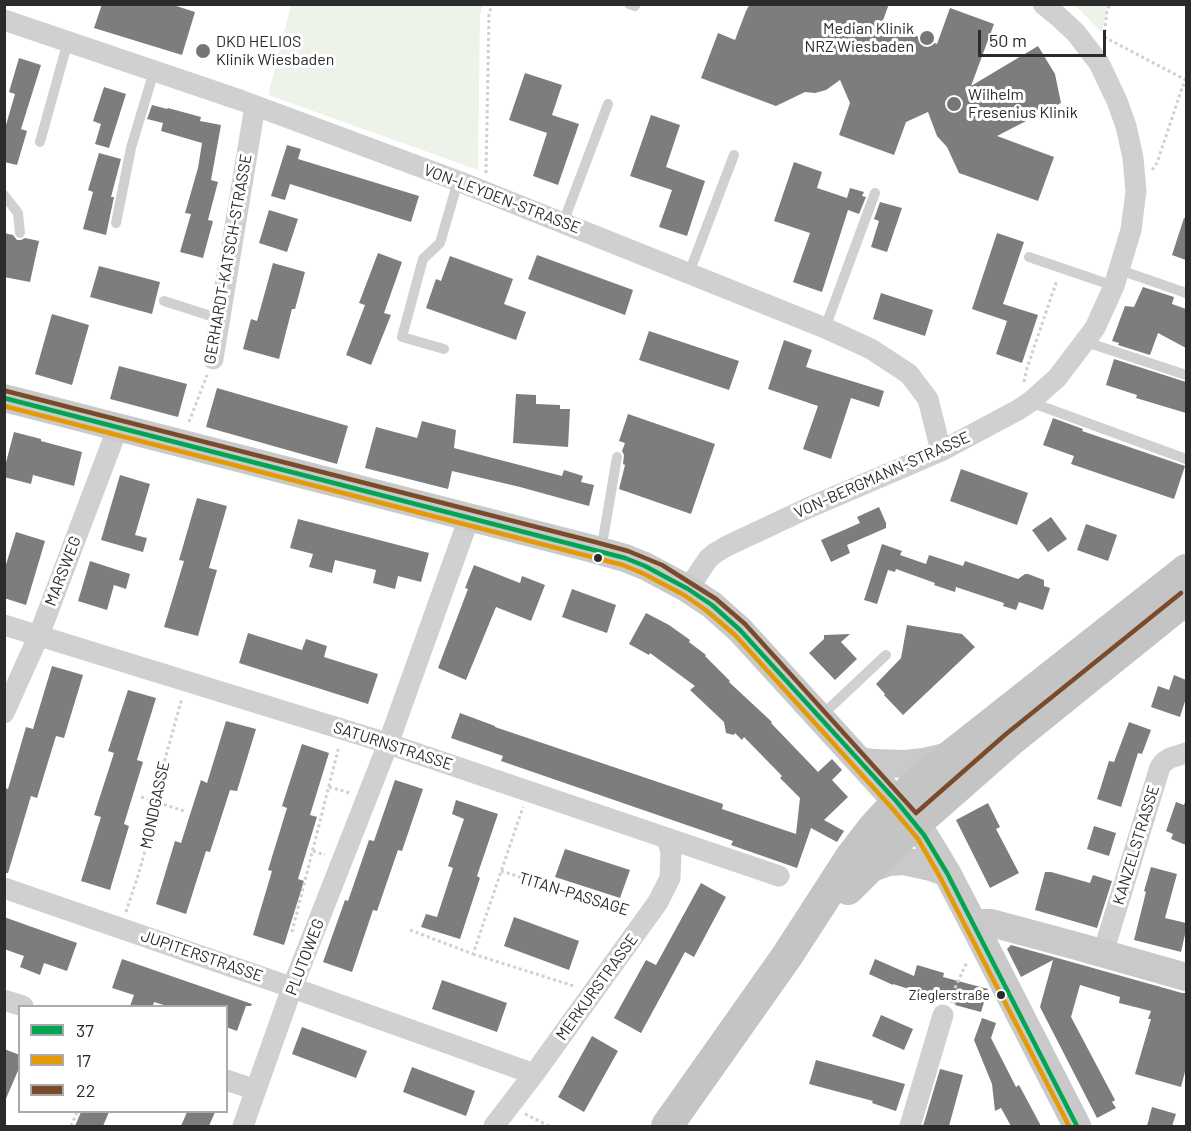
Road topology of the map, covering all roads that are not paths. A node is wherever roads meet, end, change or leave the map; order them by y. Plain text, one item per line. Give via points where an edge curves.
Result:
1 (1043, 4) edge
2 (4, 20) edge
3 (68, 41) junction
4 (154, 71) junction
5 (608, 104) dead end
6 (255, 106) junction
7 (40, 142) dead end
8 (734, 155) dead end
9 (458, 181) junction
10 (875, 193) dead end
11 (4, 195) edge
12 (116, 223) dead end
13 (563, 223) junction
14 (20, 233) dead end
15 (1029, 257) dead end
16 (689, 273) junction
17 (1117, 278) junction
18 (1186, 293) edge
19 (164, 301) dead end
20 (220, 319) junction
21 (825, 328) junction
22 (1086, 342) junction
23 (444, 349) dead end
24 (213, 359) road end
25 (1186, 375) edge
26 (4, 398) edge
27 (1024, 406) junction
28 (118, 427) junction
29 (941, 451) junction
30 (617, 457) dead end
31 (1186, 459) edge
32 (469, 518) junction
33 (601, 552) junction
34 (1186, 570) edge
35 (688, 588) junction
36 (1186, 599) edge
37 (4, 625) edge
38 (39, 635) junction
39 (886, 655) dead end
40 (4, 713) edge
41 (820, 717) junction
42 (388, 744) junction
43 (1186, 753) edge
44 (951, 756) junction
45 (860, 761) junction
46 (906, 813) junction
47 (667, 838) junction
48 (866, 870) junction
49 (946, 873) junction
50 (779, 876) dead end
51 (4, 888) edge
52 (979, 936) junction
53 (1103, 953) junction
54 (787, 956) junction
55 (1186, 977) edge
56 (292, 988) junction
57 (4, 1000) edge
58 (20, 1005) edge
59 (943, 1015) road end
60 (534, 1074) junction
61 (228, 1081) edge
62 (256, 1090) junction
63 (243, 1126) edge
64 (494, 1126) edge
65 (667, 1126) edge
66 (910, 1126) edge
67 (1077, 1126) edge

1 - 17 street, VON-BERGMANN-STRASSE via 1076,33 1099,63 1126,126 1136,191 1131,230
2 - 3 street, VON-LEYDEN-STRASSE
3 - 4 street, VON-LEYDEN-STRASSE
3 - 7 lane
4 - 6 street, VON-LEYDEN-STRASSE
4 - 12 lane via 131,148
5 - 13 lane
6 - 9 street, VON-LEYDEN-STRASSE
6 - 20 street, GERHARDT-KATSCH-STRASSE
8 - 16 lane
9 - 13 street, VON-LEYDEN-STRASSE
9 - 23 lane via 440,243 423,260 402,337
10 - 21 lane
11 - 14 lane via 18,213
13 - 16 street, VON-LEYDEN-STRASSE
15 - 17 lane via 1061,268
16 - 21 street, VON-LEYDEN-STRASSE
17 - 18 lane
17 - 22 street, VON-BERGMANN-STRASSE via 1102,316
19 - 20 lane
20 - 24 street, GERHARDT-KATSCH-STRASSE
21 - 29 street, VON-LEYDEN-STRASSE via 871,349 909,374 928,399
22 - 25 lane
22 - 27 street, VON-BERGMANN-STRASSE via 1057,378
26 - 28 main road
27 - 29 street, VON-BERGMANN-STRASSE
27 - 31 lane
28 - 32 main road
28 - 38 street, MARSWEG
29 - 35 street, VON-BERGMANN-STRASSE via 727,546 708,559
30 - 33 lane
32 - 33 main road
32 - 42 street, PLUTOWEG
33 - 35 main road via 645,566
34 - 44 main road
35 - 41 main road via 740,630
36 - 46 main road via 1011,740
37 - 38 street, SATURNSTRASSE
38 - 40 street, MARSWEG
38 - 42 street, SATURNSTRASSE
39 - 41 lane
41 - 45 main road
42 - 47 street, SATURNSTRASSE
42 - 56 street, PLUTOWEG
43 - 53 street, KANZELSTRASSE via 1170,758 1160,767
44 - 45 main road via 905,764
44 - 46 main road via 919,781
45 - 46 main road
46 - 48 main road
46 - 49 main road
46 - 54 main road via 874,827
47 - 50 street, SATURNSTRASSE
47 - 60 street, MERKURSTRASSE via 670,878 658,902
48 - 49 main road via 904,861
48 - 54 main road
49 - 52 main road
51 - 56 street, JUPITERSTRASSE
52 - 53 main road via 982,923 991,924
52 - 67 main road
53 - 55 main road
54 - 65 main road
56 - 60 street, JUPITERSTRASSE
56 - 62 street, PLUTOWEG
57 - 58 street
59 - 66 street
60 - 64 street, MERKURSTRASSE
61 - 62 street
62 - 63 street, PLUTOWEG

